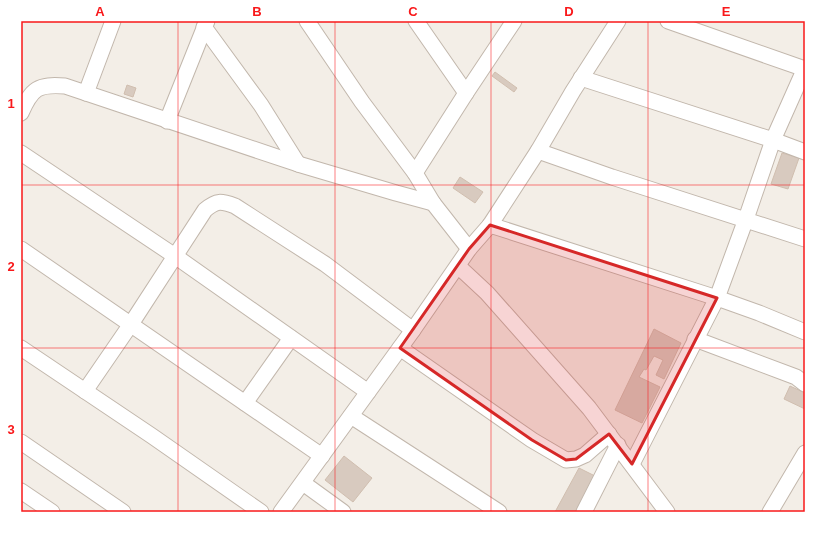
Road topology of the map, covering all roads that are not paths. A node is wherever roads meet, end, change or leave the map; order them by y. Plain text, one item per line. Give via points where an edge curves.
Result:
1 (113, 21) edge
2 (307, 21) edge
3 (416, 21) edge
4 (514, 21) edge
5 (618, 21) edge
6 (668, 21) edge
7 (206, 24) edge
8 (805, 69) edge
9 (581, 78) junction
10 (86, 92) junction
11 (466, 93) junction
12 (21, 113) edge
13 (167, 121) junction
14 (773, 140) junction
15 (538, 151) junction
16 (805, 152) edge
17 (21, 153) edge
18 (298, 164) junction
19 (416, 173) junction
20 (433, 203) junction
21 (746, 220) junction
22 (490, 225) junction
23 (805, 239) edge
24 (21, 249) edge
25 (469, 249) junction
26 (175, 256) junction
27 (458, 266) junction
28 (716, 298) junction
29 (131, 324) junction
30 (413, 330) junction
31 (805, 332) edge
32 (291, 338) junction
33 (695, 339) junction
34 (400, 348) junction
35 (23, 353) edge
36 (805, 384) edge
37 (86, 391) junction
38 (368, 392) junction
39 (245, 403) junction
40 (351, 416) junction
41 (614, 440) junction
42 (21, 442) edge
43 (805, 453) edge
44 (322, 456) junction
45 (632, 464) junction
46 (302, 483) junction
47 (21, 491) edge
48 (52, 512) edge
49 (123, 512) edge
50 (261, 512) edge
51 (281, 512) edge
52 (343, 512) edge
53 (498, 512) edge
54 (584, 512) edge
55 (667, 512) edge
56 (770, 512) edge

1 - 10 street
2 - 19 street via 362,102
3 - 11 street
4 - 11 street
5 - 9 street
6 - 8 street
7 - 13 street
7 - 18 street
8 - 14 street
9 - 14 street
9 - 15 street
10 - 12 street via 64,86 47,85 34,91
10 - 13 street
11 - 19 street
13 - 18 street
14 - 16 street
14 - 21 street
15 - 21 street
15 - 22 street
17 - 26 street
18 - 20 street
19 - 20 street
20 - 25 street
21 - 23 street
21 - 28 street
22 - 25 street
22 - 28 street
24 - 29 street
25 - 27 street
26 - 29 street
26 - 30 street via 205,210 214,203 224,202 235,206 325,264
26 - 32 street
27 - 30 street
27 - 41 street via 487,293 589,408
28 - 31 street via 759,312
28 - 33 street
29 - 37 street
29 - 39 street
30 - 34 street
32 - 38 street
32 - 39 street
33 - 36 street via 796,377
33 - 45 street
34 - 38 street
34 - 41 street via 532,440 566,460 576,459
35 - 37 street
37 - 50 street
38 - 40 street
39 - 44 street
40 - 44 street
40 - 53 street
41 - 45 street
41 - 54 street
42 - 49 street
43 - 56 street
44 - 46 street
45 - 55 street
46 - 51 street
46 - 52 street
47 - 48 street

